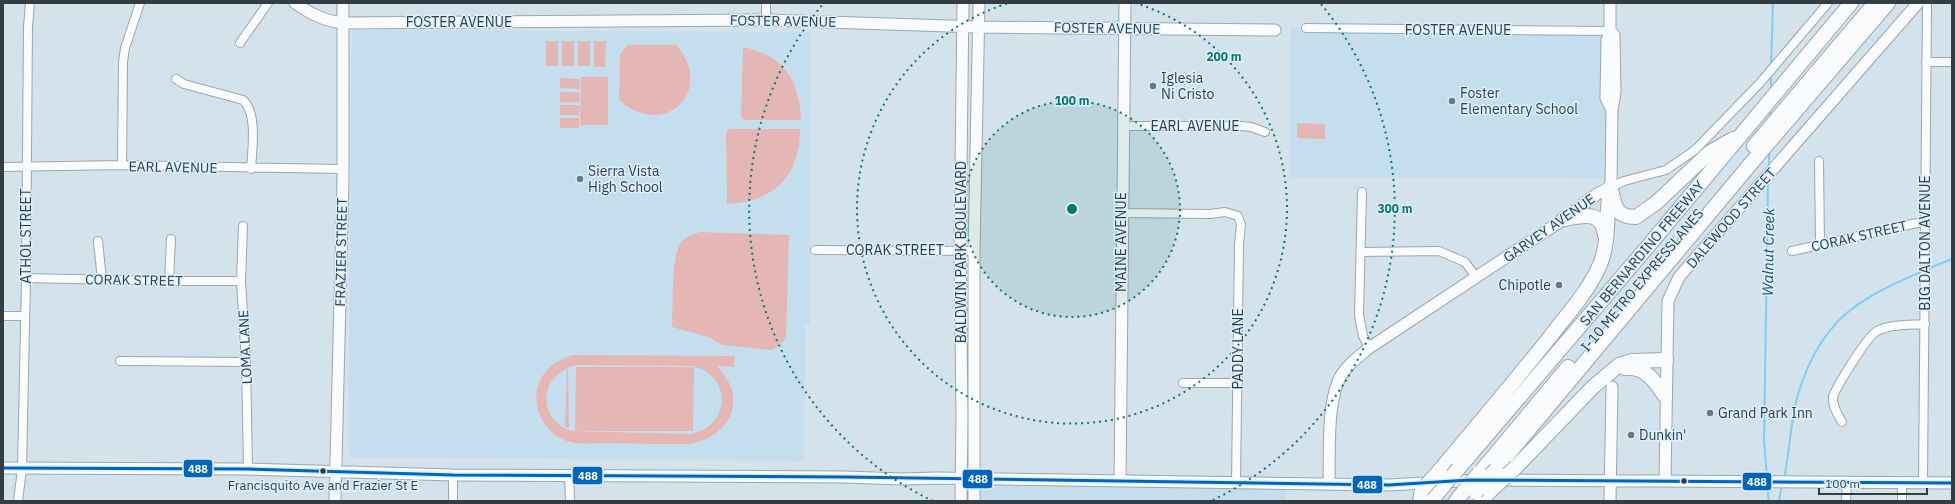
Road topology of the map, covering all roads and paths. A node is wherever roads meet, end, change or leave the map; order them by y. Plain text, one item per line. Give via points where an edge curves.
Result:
1 (30, 3) edge
2 (140, 3) edge
3 (268, 3) edge
4 (295, 3) edge
5 (343, 3) edge
6 (766, 3) edge
7 (963, 3) edge
8 (979, 3) edge
9 (1125, 3) edge
10 (1610, 3) edge
11 (1828, 3) edge
12 (1851, 3) edge
13 (1862, 3) edge
14 (1875, 3) edge
15 (1888, 3) edge
16 (1918, 3) edge
17 (1927, 3) edge
18 (766, 20) junction
19 (343, 23) junction
20 (963, 26) junction
21 (979, 27) junction
22 (1124, 28) junction
23 (1306, 28) dead end
24 (1275, 30) dead end
25 (1610, 31) junction
26 (240, 43) dead end
27 (1926, 62) junction
28 (1952, 62) edge
29 (176, 78) dead end
30 (1784, 89) junction
31 (1759, 119) junction
32 (1123, 126) junction
33 (1265, 132) dead end
34 (1742, 133) junction
35 (1820, 161) dead end
36 (122, 165) junction
37 (3, 167) edge
38 (26, 167) junction
39 (251, 169) junction
40 (342, 169) junction
41 (1713, 169) junction
42 (1610, 187) junction
43 (1362, 192) dead end
44 (1121, 213) junction
45 (1564, 219) junction
46 (1926, 221) junction
47 (244, 226) dead end
48 (171, 239) dead end
49 (98, 241) dead end
50 (1606, 243) junction
51 (1820, 244) junction
52 (815, 250) dead end
53 (960, 250) junction
54 (974, 251) junction
55 (1792, 251) dead end
56 (1361, 252) junction
57 (1476, 277) junction
58 (26, 278) junction
59 (102, 280) junction
60 (169, 281) junction
61 (241, 281) junction
62 (3, 316) edge
63 (24, 316) junction
64 (1925, 324) junction
65 (1369, 348) junction
66 (1666, 360) junction
67 (120, 361) dead end
68 (246, 362) junction
69 (1613, 370) junction
70 (1183, 383) dead end
71 (1238, 384) junction
72 (1612, 387) dead end
73 (1665, 396) junction
74 (1842, 422) dead end
75 (3, 468) edge
76 (22, 469) junction
77 (248, 469) junction
78 (1489, 469) junction
79 (335, 472) junction
80 (453, 475) junction
81 (569, 475) junction
82 (962, 479) junction
83 (974, 480) junction
84 (1610, 480) junction
85 (1120, 481) junction
86 (1665, 481) junction
87 (1236, 483) junction
88 (1847, 483) junction
89 (1902, 483) junction
90 (1923, 483) junction
91 (1952, 483) edge
92 (1329, 484) junction
93 (1435, 494) edge
94 (1473, 496) edge
95 (18, 501) edge
96 (335, 501) edge
97 (453, 501) edge
98 (570, 501) edge
99 (961, 501) edge
100 (974, 501) edge
101 (1610, 501) edge
102 (1846, 501) edge
103 (1902, 501) edge

1 - 38 street, ATHOL STREET
2 - 36 street via 123,62
3 - 26 street
4 - 19 street, FOSTER AVENUE via 309,13 328,21
5 - 19 street, FRAZIER STREET
6 - 18 street
7 - 20 street, BALDWIN PARK BOULEVARD
8 - 21 street, BALDWIN PARK BOULEVARD
9 - 22 street, MAINE AVENUE
10 - 25 street
11 - 42 street, GARVEY AVENUE via 1760,83 1695,150 1679,162 1655,174
12 - 30 highway, SAN BERNARDINO FREEWAY
13 - 30 highway
14 - 78 highway, I-10 METRO EXPRESSLANES
15 - 78 highway, SAN BERNARDINO FREEWAY
16 - 66 street, DALEWOOD STREET via 1679,277 1668,301
17 - 27 street, BIG DALTON AVENUE
18 - 19 street, FOSTER AVENUE
18 - 20 street, FOSTER AVENUE
19 - 40 street, FRAZIER STREET
20 - 21 street, FOSTER AVENUE
20 - 53 street, BALDWIN PARK BOULEVARD
21 - 22 street, FOSTER AVENUE
21 - 54 street, BALDWIN PARK BOULEVARD
22 - 24 street, FOSTER AVENUE
22 - 32 street, MAINE AVENUE
23 - 25 street, FOSTER AVENUE
25 - 42 street via 1614,35 1615,92 1612,110
27 - 28 street
27 - 46 street, BIG DALTON AVENUE
29 - 39 street via 184,84 243,100 248,105 252,124
30 - 31 highway, SAN BERNARDINO FREEWAY
31 - 34 highway, SAN BERNARDINO FREEWAY
31 - 41 highway via 1730,160
32 - 33 street, EARL AVENUE via 1241,126
32 - 44 street, MAINE AVENUE
34 - 41 highway, SAN BERNARDINO FREEWAY
34 - 42 highway via 1709,153 1650,208 1636,217 1624,216 1616,210
35 - 51 street
36 - 38 street, EARL AVENUE
36 - 39 street, EARL AVENUE
37 - 38 street, EARL AVENUE
38 - 58 street, ATHOL STREET
39 - 40 street, EARL AVENUE
40 - 79 street, FRAZIER STREET
41 - 93 highway, SAN BERNARDINO FREEWAY, bridge
42 - 45 street, GARVEY AVENUE
42 - 50 highway
43 - 56 street
44 - 71 street, PADDY LANE via 1225,212 1238,216 1241,225
44 - 85 street, MAINE AVENUE
45 - 50 highway via 1594,216 1603,227
45 - 57 street, GARVEY AVENUE
46 - 51 street, CORAK STREET
46 - 64 street, BIG DALTON AVENUE
47 - 61 street, LOMA LANE
48 - 60 street
49 - 59 street
50 - 93 highway, bridge via 1595,275 1577,302 1503,397 1440,470
51 - 55 street, CORAK STREET
52 - 53 street, CORAK STREET
53 - 54 street, CORAK STREET
53 - 82 street, BALDWIN PARK BOULEVARD
54 - 83 street, BALDWIN PARK BOULEVARD
56 - 57 street via 1439,251 1465,262
56 - 65 street via 1360,315 1363,336
57 - 65 street, GARVEY AVENUE
58 - 59 street, CORAK STREET
58 - 63 street, ATHOL STREET
59 - 60 street, CORAK STREET
60 - 61 street, CORAK STREET
61 - 68 street, LOMA LANE
62 - 63 street
63 - 76 street, ATHOL STREET
64 - 74 street via 1889,327 1875,332 1862,344 1833,397 1834,408
64 - 90 street, BIG DALTON AVENUE
65 - 92 street, GARVEY AVENUE via 1349,365 1334,390
66 - 69 highway via 1632,361
66 - 73 street, DALEWOOD STREET
67 - 68 street
68 - 77 street, LOMA LANE
69 - 73 highway via 1629,368 1646,372
69 - 94 highway, bridge via 1516,466
70 - 71 street
71 - 87 street, PADDY LANE
72 - 84 street
73 - 86 street, DALEWOOD STREET
75 - 76 street
76 - 77 street
76 - 95 street, ATHOL STREET
77 - 79 street
78 - 94 highway, SAN BERNARDINO FREEWAY, bridge
79 - 80 street
79 - 96 street, FRAZIER STREET
80 - 81 street
80 - 97 street
81 - 82 street
81 - 98 street
82 - 83 street
82 - 99 street, BALDWIN PARK BOULEVARD
83 - 85 street
83 - 100 street, BALDWIN PARK BOULEVARD
84 - 86 street
84 - 92 street via 1469,480
84 - 101 street
85 - 87 street
86 - 88 street
87 - 92 street
88 - 89 street
88 - 102 street
89 - 90 street
89 - 103 street
90 - 91 street

